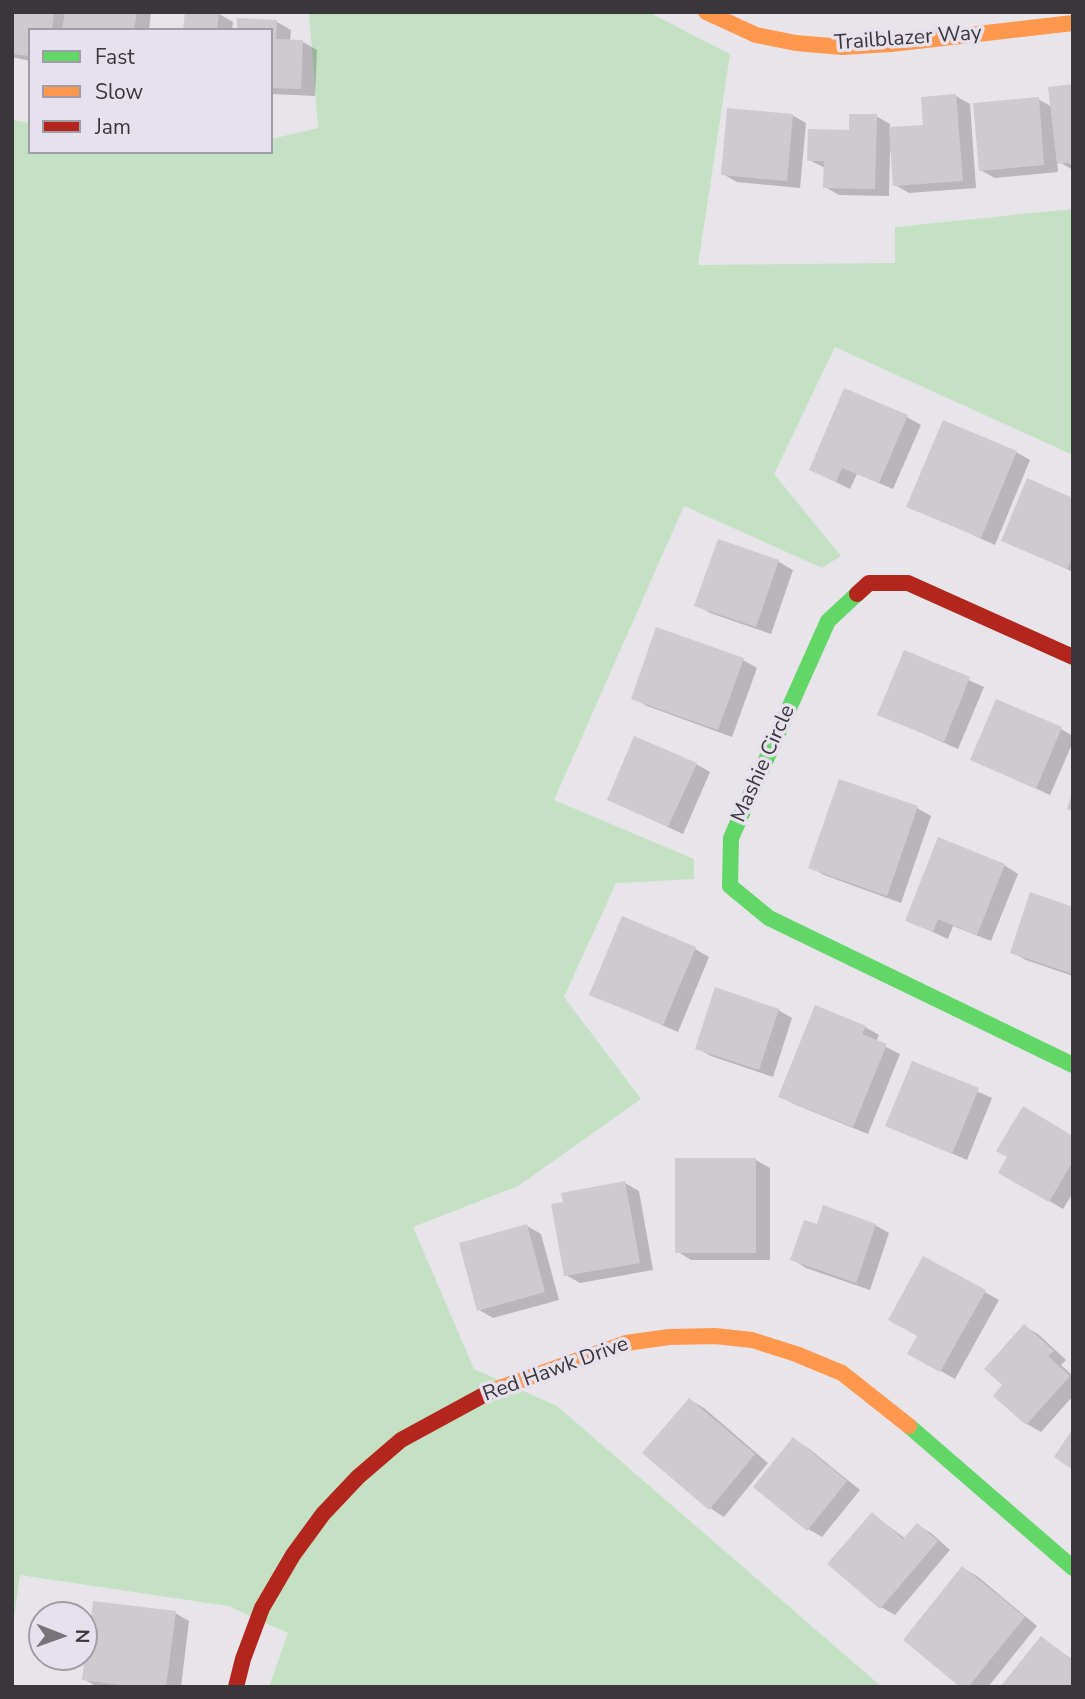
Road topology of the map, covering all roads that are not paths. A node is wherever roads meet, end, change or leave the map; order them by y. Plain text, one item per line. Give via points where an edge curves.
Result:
1 (706, 12) edge
2 (1073, 23) edge
3 (1073, 656) edge
4 (1073, 1065) edge
5 (1073, 1568) edge
6 (236, 1687) edge

1 - 2 street, Trailblazer Way via 756,36 842,47
3 - 4 street, Mashie Circle via 908,583 869,583 828,621 731,838 730,886 769,918
5 - 6 street, Red Hawk Drive via 842,1373 752,1340 669,1337 626,1343 487,1393 401,1440 358,1477 323,1514 262,1608

